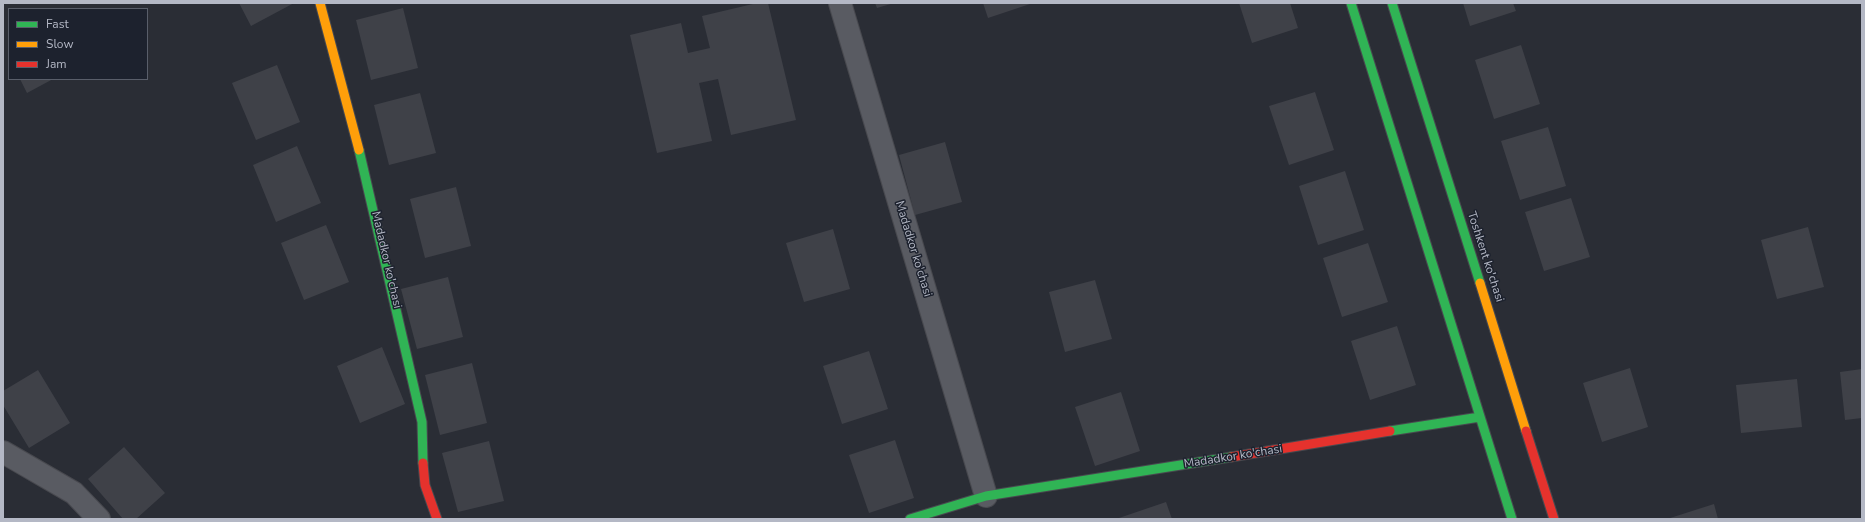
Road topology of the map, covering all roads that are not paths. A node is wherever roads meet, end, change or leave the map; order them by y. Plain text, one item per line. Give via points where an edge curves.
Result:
1 (320, 3) edge
2 (840, 3) edge
3 (1351, 3) edge
4 (1392, 3) edge
5 (1480, 418) junction
6 (3, 452) edge
7 (986, 496) junction
8 (99, 519) edge
9 (437, 519) edge
10 (910, 519) edge
11 (1512, 519) edge
12 (1554, 519) edge

1 - 9 main road, Madadkor ko'chasi via 366,174 422,422 425,486
2 - 7 street, Madadkor ko'chasi
3 - 5 main road
4 - 12 main road, Toshkent ko'chasi
5 - 7 main road, Madadkor ko'chasi
5 - 11 main road
6 - 8 street via 74,493
7 - 10 main road, Madadkor ko'chasi

